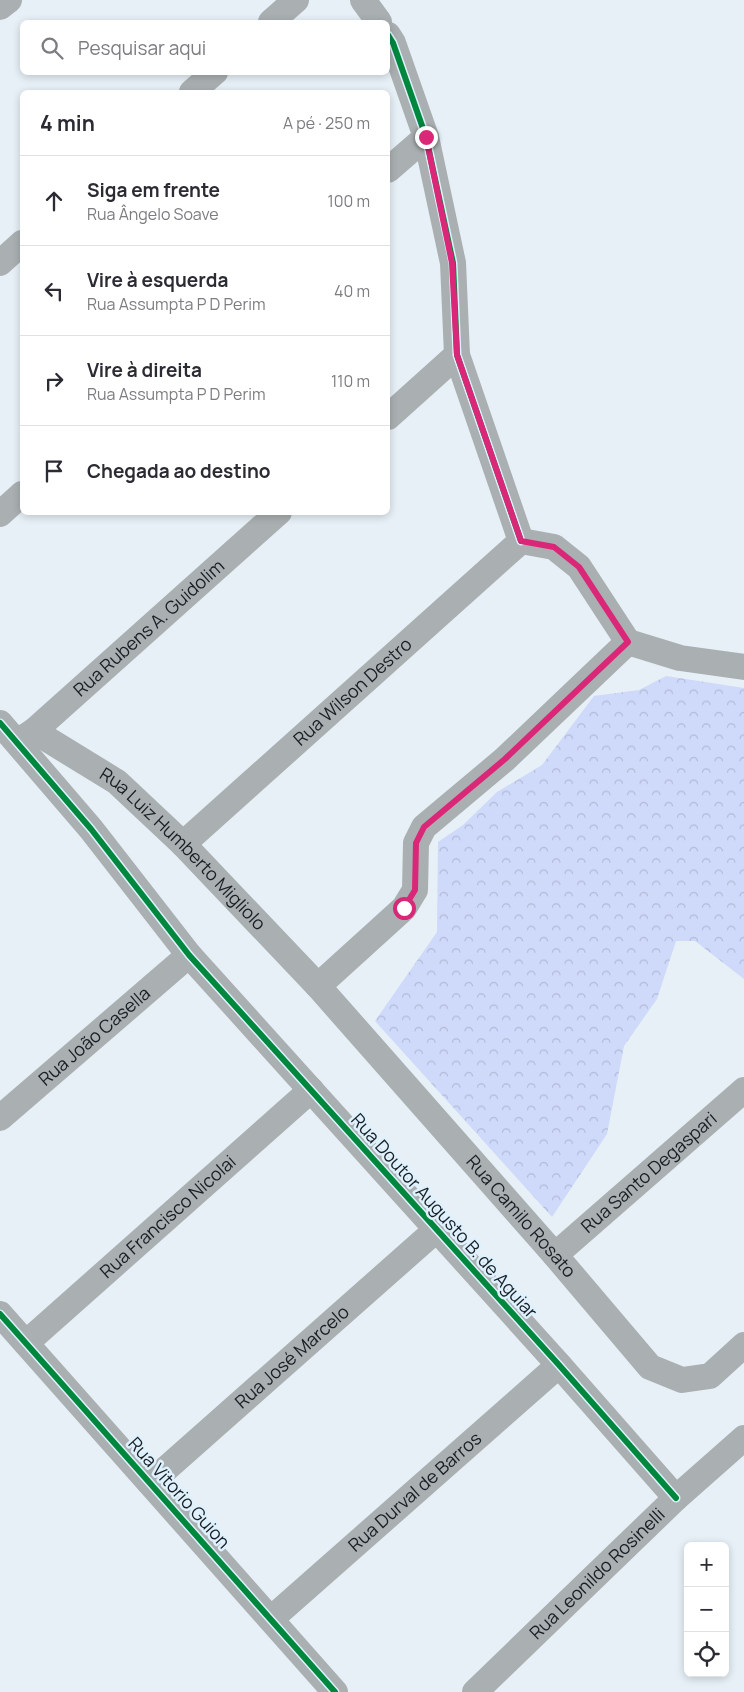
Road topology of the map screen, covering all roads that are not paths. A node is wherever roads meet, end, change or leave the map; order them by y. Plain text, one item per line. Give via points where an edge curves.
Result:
1 (9, 0) edge
2 (296, 0) edge
3 (363, 0) edge
4 (0, 7) edge
5 (273, 20) edge
6 (378, 20) edge
7 (390, 38) edge
8 (212, 75) edge
9 (194, 90) edge
10 (426, 137) junction
11 (390, 168) edge
12 (20, 245) edge
13 (0, 263) edge
14 (457, 355) junction
15 (390, 414) edge
16 (20, 496) edge
17 (0, 514) edge
18 (277, 515) edge
19 (521, 541) junction
20 (628, 642) junction
21 (744, 667) edge
22 (0, 723) edge
23 (26, 737) junction
24 (184, 844) junction
25 (189, 955) junction
26 (318, 986) junction
27 (311, 1090) junction
28 (744, 1090) edge
29 (0, 1118) edge
30 (436, 1230) junction
31 (555, 1255) junction
32 (0, 1314) edge
33 (26, 1343) junction
34 (744, 1345) edge
35 (559, 1365) junction
36 (744, 1438) edge
37 (150, 1484) junction
38 (676, 1498) junction
39 (271, 1619) junction
40 (335, 1692) edge
41 (475, 1692) edge

1 - 4 street
2 - 5 street
3 - 6 street
7 - 10 street
8 - 9 street
10 - 11 street
10 - 14 street via 452,263
12 - 13 street
14 - 15 street
14 - 19 street
16 - 17 street
18 - 23 street, Rua Rubens A. Guidolim
19 - 20 street via 554,547 579,567
19 - 24 street, Rua Wilson Destro
20 - 21 street via 680,658
20 - 26 street via 505,759 424,827 416,843 415,890 404,908
22 - 23 street, Rua Luiz Humberto Migliolo
23 - 24 street, Rua Luiz Humberto Migliolo via 118,782
23 - 25 street, Rua Doutor Augusto B. de Aguiar via 91,829
24 - 26 street, Rua Luiz Humberto Migliolo
25 - 27 street, Rua Doutor Augusto B. de Aguiar
25 - 29 street, Rua João Casella
26 - 31 street, Rua Camilo Rosato
27 - 30 street, Rua Doutor Augusto B. de Aguiar
27 - 33 street, Rua Francisco Nicolai
28 - 31 street, Rua Santo Degaspari
30 - 35 street, Rua Doutor Augusto B. de Aguiar
30 - 37 street, Rua José Marcelo
31 - 34 street, Rua Camilo Rosato via 650,1367 682,1380 710,1376
32 - 33 street, Rua Vitorio Guion
33 - 37 street, Rua Vitorio Guion
35 - 38 street, Rua Doutor Augusto B. de Aguiar
35 - 39 street, Rua Durval de Barros
36 - 38 street, Rua Leonildo Rosinelli
37 - 39 street, Rua Vitorio Guion
38 - 41 street, Rua Leonildo Rosinelli
39 - 40 street, Rua Vitorio Guion

